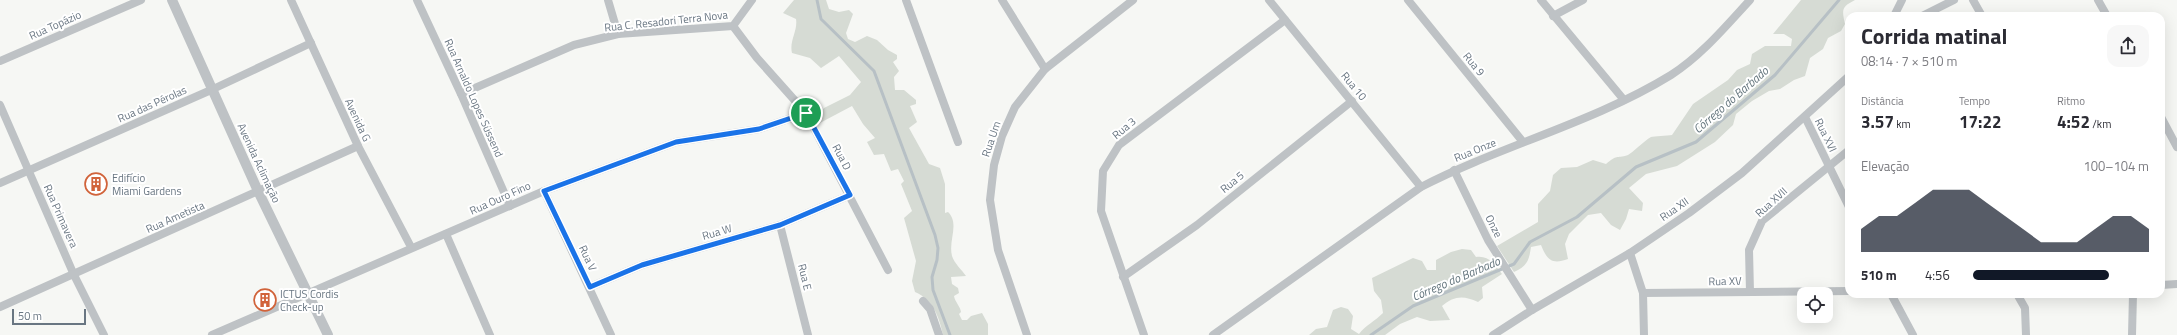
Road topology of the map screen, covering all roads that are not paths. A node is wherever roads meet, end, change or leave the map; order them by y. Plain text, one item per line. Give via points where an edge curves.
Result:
1 (141, 0) edge
2 (172, 0) edge
3 (291, 0) edge
4 (417, 0) edge
5 (608, 0) edge
6 (752, 0) edge
7 (906, 0) edge
8 (1002, 0) edge
9 (1269, 0) edge
10 (1408, 0) edge
11 (1541, 0) edge
12 (1583, 0) edge
13 (1750, 0) edge
14 (1902, 0) edge
15 (1954, 0) edge
16 (1973, 0) edge
17 (2098, 0) edge
18 (1128, 2) edge
19 (1896, 12) edge
20 (1930, 12) edge
21 (1980, 12) edge
22 (2105, 12) edge
23 (1553, 16) junction
24 (1284, 20) junction
25 (733, 26) junction
26 (618, 34) junction
27 (311, 44) junction
28 (0, 61) edge
29 (1045, 69) junction
30 (1845, 80) edge
31 (212, 90) junction
32 (461, 94) junction
33 (1624, 100) junction
34 (1352, 101) junction
35 (0, 105) edge
36 (806, 113) junction
37 (1805, 117) junction
38 (2165, 124) edge
39 (958, 142) dead end
40 (1523, 142) junction
41 (358, 146) junction
42 (2177, 147) edge
43 (1845, 154) edge
44 (1830, 167) junction
45 (28, 170) junction
46 (1454, 170) junction
47 (0, 183) edge
48 (1421, 187) junction
49 (258, 191) junction
50 (544, 191) junction
51 (850, 195) junction
52 (1845, 199) edge
53 (510, 206) junction
54 (780, 225) junction
55 (446, 234) junction
56 (411, 247) junction
57 (1630, 253) junction
58 (888, 270) dead end
59 (74, 275) junction
60 (1123, 277) junction
61 (2177, 284) edge
62 (2165, 285) edge
63 (590, 287) junction
64 (1750, 292) junction
65 (1845, 292) edge
66 (308, 293) junction
67 (1643, 293) junction
68 (1893, 298) edge
69 (2019, 298) edge
70 (2133, 298) edge
71 (923, 301) dead end
72 (0, 307) edge
73 (1532, 310) junction
74 (104, 335) edge
75 (212, 335) edge
76 (328, 335) edge
77 (490, 335) edge
78 (611, 335) edge
79 (808, 335) edge
80 (939, 335) edge
81 (1027, 335) edge
82 (1144, 335) edge
83 (1213, 335) edge
84 (1493, 335) edge
85 (1644, 335) edge
86 (1913, 335) edge
87 (2026, 335) edge
88 (2132, 335) edge

1 - 28 street, Rua Topázio
2 - 31 street, Avenida Aclimação
3 - 27 street, Avenida G
4 - 32 street, Rua Arnaldo Lopes Süssend
5 - 26 street
6 - 25 street, Rua C. Resadori Terra Nova
7 - 39 street
8 - 29 street
9 - 24 street, Rua 10
10 - 40 street, Rua 9
11 - 23 street
12 - 23 street
13 - 33 street, Rua Onze via 1707,46 1672,74
14 - 19 street
15 - 20 street
16 - 21 street
17 - 22 street
18 - 29 street, Rua Um
23 - 33 street
24 - 34 street, Rua 10
24 - 60 street, Rua 3 via 1118,145 1103,171 1101,211
25 - 26 street, Rua C. Resadori Terra Nova
25 - 36 street, Rua D via 757,58
26 - 32 street, Rua C. Resadori Terra Nova via 574,45
27 - 31 street, Rua das Pérolas
27 - 41 street, Avenida G
29 - 81 street, Rua Um via 1015,107 1002,136 994,165 990,200 998,250
30 - 37 street, Rua XII
31 - 45 street, Rua das Pérolas
31 - 49 street, Avenida Aclimação
32 - 53 street, Rua Arnaldo Lopes Süssend
33 - 40 street, Rua Onze
34 - 48 street, Rua 10
34 - 60 street, Rua 5 via 1197,224
35 - 45 street, Rua Primavera
36 - 50 street, Rua Ouro Fino via 759,129 676,142
36 - 51 street, Rua D
37 - 44 street, Rua XVI
37 - 57 street, Rua XII via 1742,173
38 - 42 street
40 - 46 street, Rua Onze
41 - 49 street, Rua Ametista
41 - 56 street, Avenida G
43 - 44 street, Rua XVII
44 - 52 street, Rua XVI
44 - 64 street, Rua XVII via 1762,221 1749,250
45 - 47 street, Rua das Pérolas
45 - 59 street, Rua Primavera
46 - 48 street, Rua Onze
46 - 73 street, Onze via 1488,240
48 - 83 street, Rua Onze
49 - 59 street, Rua Ametista
49 - 66 street, Avenida Aclimação
50 - 53 street, Rua Ouro Fino
50 - 63 street, Rua V
51 - 54 street, Rua W
51 - 58 street, Rua D
53 - 55 street, Rua Ouro Fino
54 - 63 street, Rua W via 642,265
54 - 79 street, Rua E
55 - 56 street, Rua Ouro Fino
55 - 77 street
56 - 66 street, Rua Ouro Fino
57 - 67 street
57 - 73 street, Rua XII
59 - 72 street, Rua Ametista
59 - 74 street, Rua Primavera
60 - 82 street, Rua 3
61 - 62 street
63 - 78 street, Rua V
64 - 65 street, Rua XV
64 - 67 street, Rua XV
66 - 75 street, Rua Ouro Fino
66 - 76 street, Avenida Aclimação
67 - 85 street
68 - 86 street
69 - 87 street via 2025,308
70 - 88 street
71 - 80 street via 930,309
73 - 84 street, Rua XII

